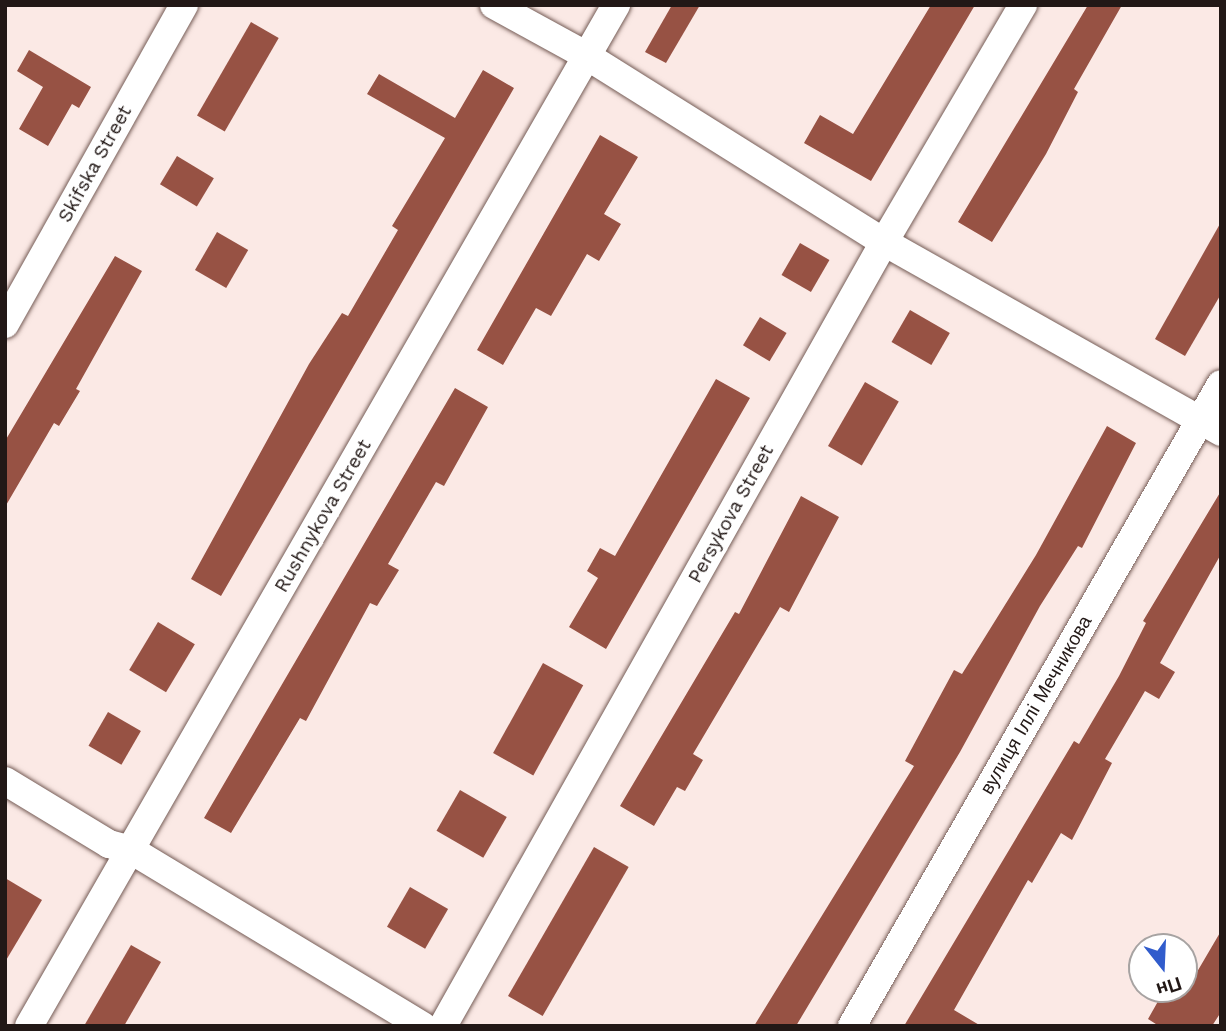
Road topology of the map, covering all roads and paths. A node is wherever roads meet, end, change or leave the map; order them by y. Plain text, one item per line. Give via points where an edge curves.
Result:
1 (184, 5) edge
2 (494, 5) edge
3 (616, 5) edge
4 (1023, 5) edge
5 (587, 56) junction
6 (884, 242) junction
7 (5, 324) edge
8 (1221, 384) edge
9 (1210, 426) edge
10 (5, 781) edge
11 (131, 850) junction
12 (29, 1026) edge
13 (423, 1026) edge
14 (443, 1026) edge
15 (852, 1026) edge

1 - 7 street, Skifska Street
2 - 5 street
3 - 5 street, Rushnykova Street
4 - 6 street, Persykova Street
5 - 6 street
5 - 11 street, Rushnykova Street
6 - 9 street
6 - 14 street, Persykova Street
8 - 9 street, вулиця Іллі Мечникова
9 - 15 street, вулиця Іллі Мечникова
10 - 11 street via 109,844
11 - 12 street, Rushnykova Street
11 - 13 street

